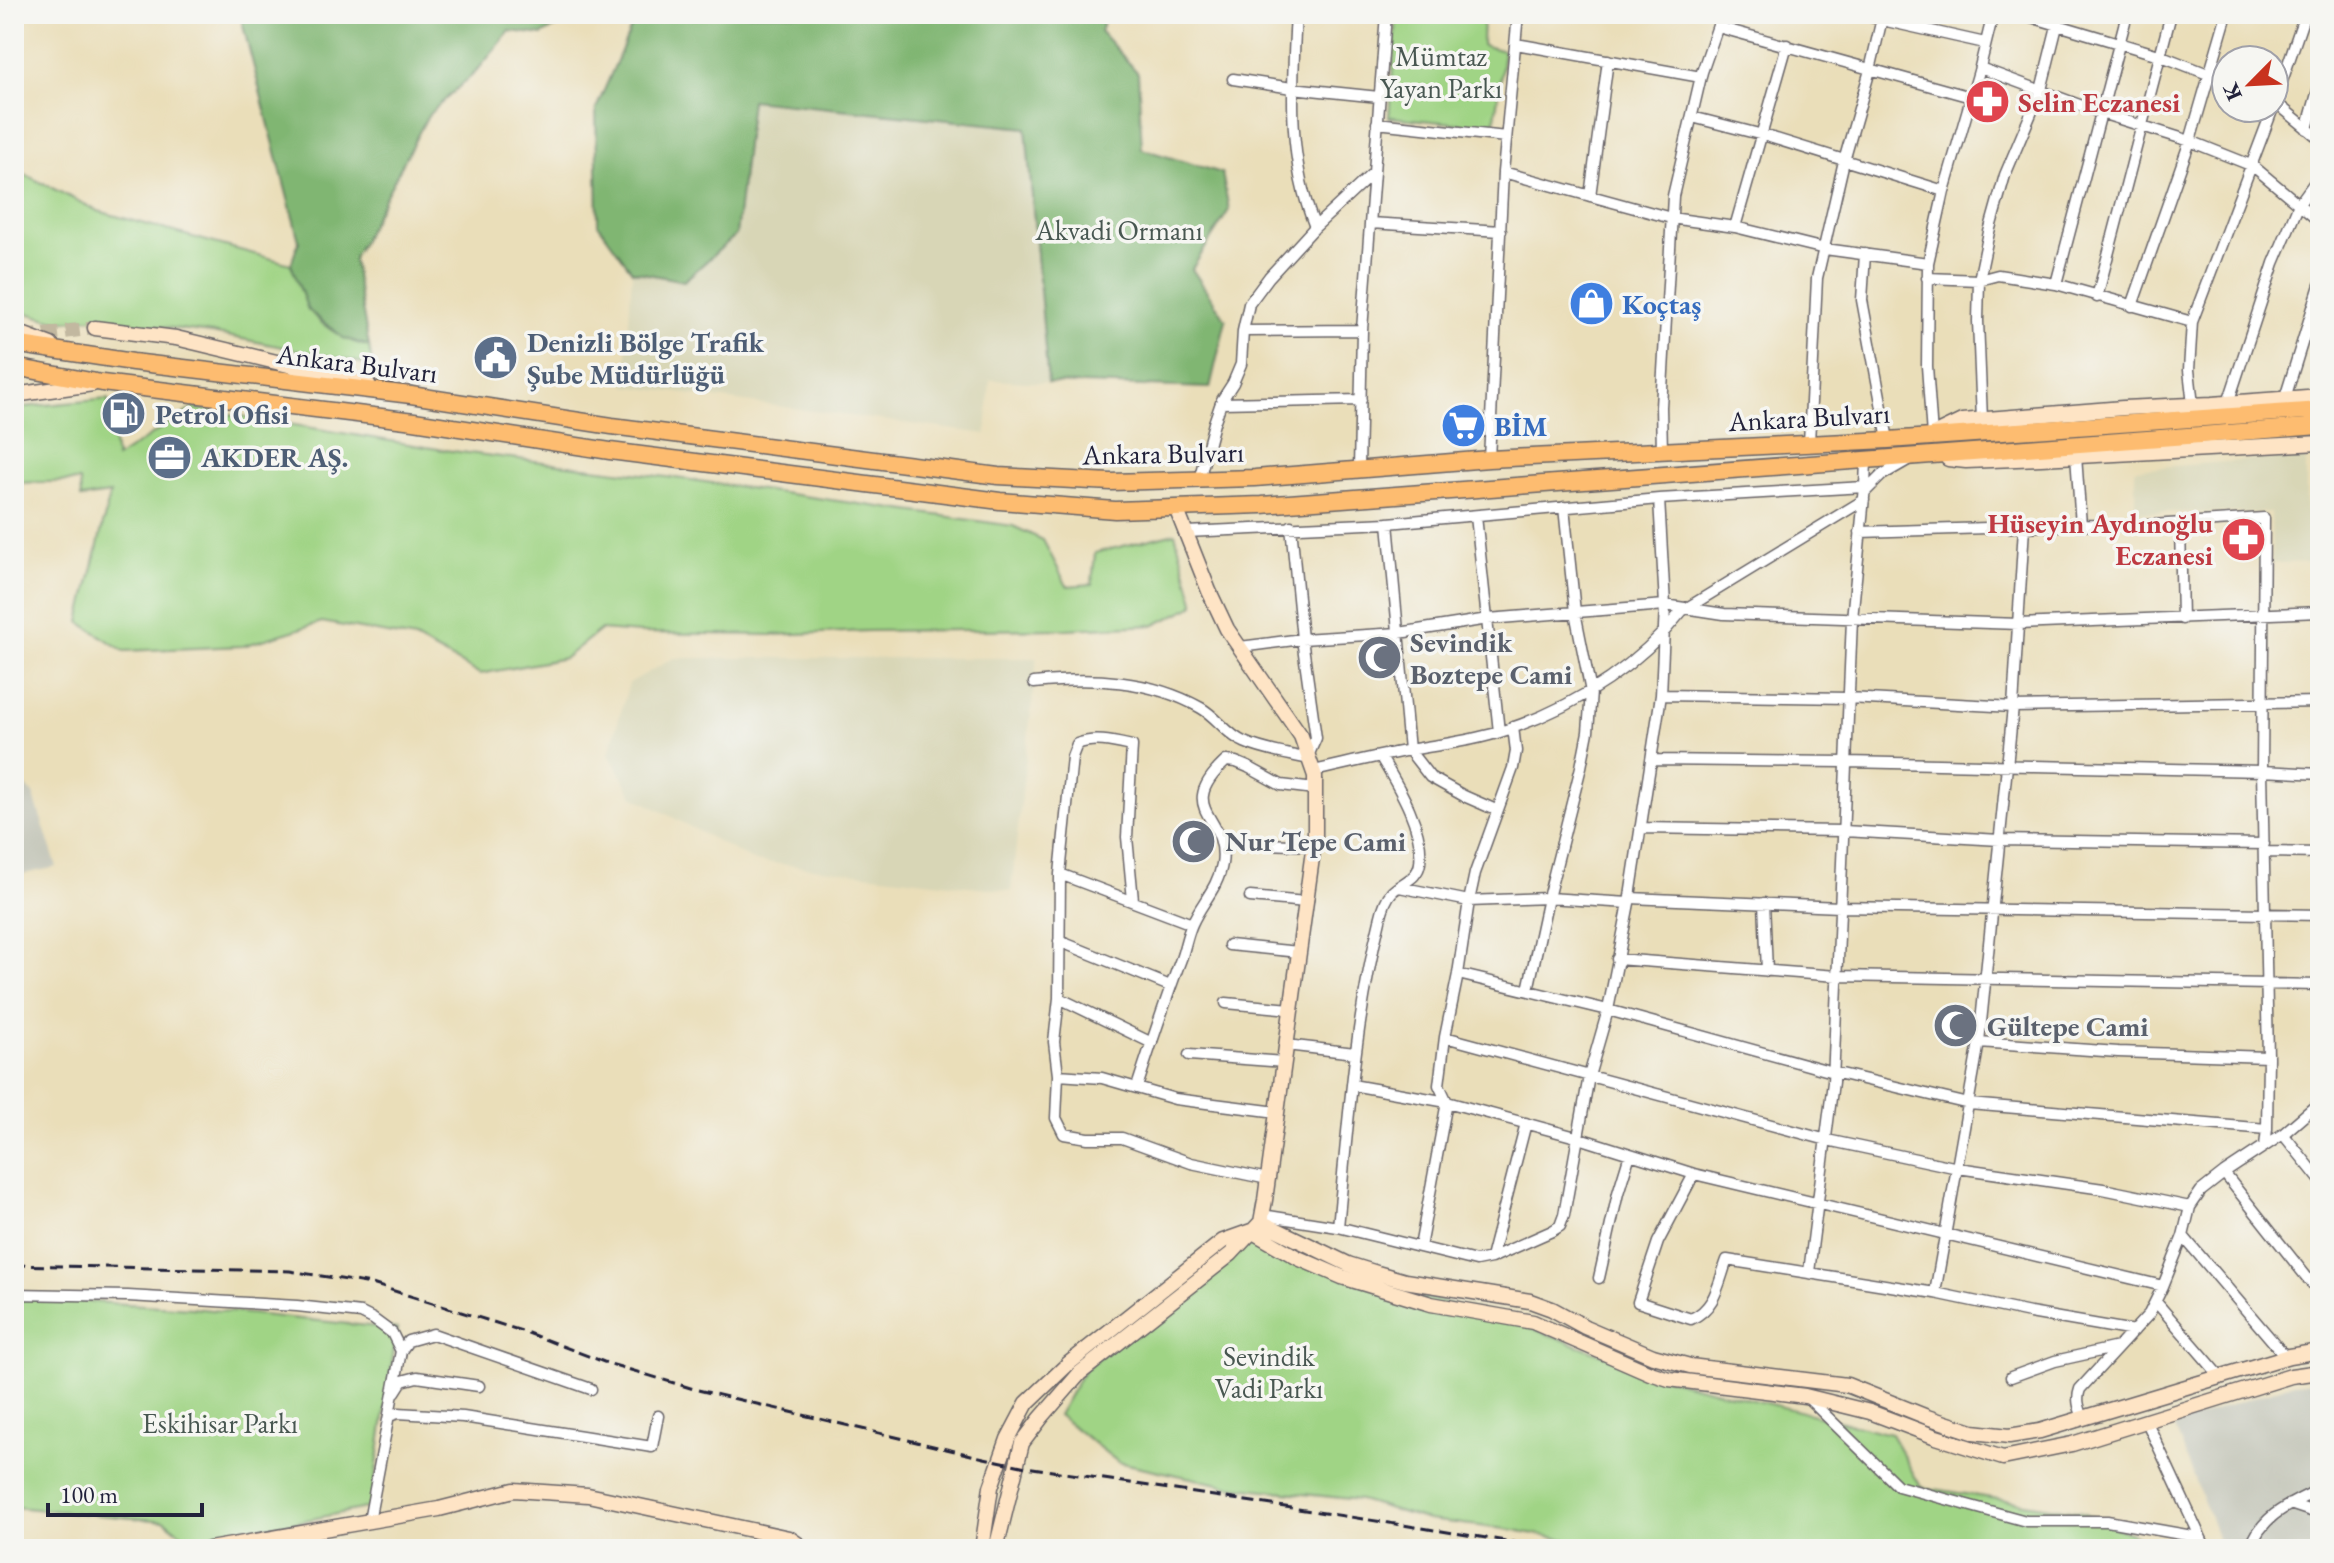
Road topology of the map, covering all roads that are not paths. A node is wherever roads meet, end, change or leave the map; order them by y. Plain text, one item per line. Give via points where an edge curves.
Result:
1 (1296, 14) edge
2 (1383, 14) edge
3 (1518, 14) edge
4 (1721, 14) edge
5 (1862, 14) edge
6 (1993, 14) edge
7 (2021, 14) edge
8 (2060, 14) edge
9 (2127, 14) edge
10 (2171, 14) edge
11 (2227, 14) edge
12 (2308, 14) edge
13 (1882, 17) edge
14 (2320, 22) edge
15 (2056, 26) junction
16 (1718, 27) junction
17 (1985, 43) junction
18 (1516, 44) junction
19 (2119, 44) junction
20 (1787, 45) junction
21 (2159, 55) junction
22 (1608, 60) junction
23 (2290, 62) edge
24 (1980, 68) junction
25 (1870, 70) junction
26 (2209, 74) junction
27 (1701, 77) junction
28 (1233, 79) dead end
29 (2320, 83) edge
30 (1292, 88) junction
31 (2041, 90) junction
32 (1379, 97) junction
33 (1971, 97) junction
34 (2101, 113) junction
35 (2290, 116) edge
36 (1692, 117) junction
37 (1377, 123) junction
38 (2267, 124) edge
39 (2143, 125) junction
40 (2307, 129) junction
41 (1763, 135) junction
42 (1506, 137) junction
43 (2320, 139) edge
44 (2190, 141) junction
45 (1844, 161) junction
46 (2253, 166) junction
47 (1503, 172) junction
48 (1373, 173) junction
49 (2320, 175) edge
50 (1944, 191) junction
51 (1590, 196) junction
52 (2299, 204) junction
53 (1671, 218) junction
54 (2320, 222) edge
55 (1370, 223) junction
56 (1315, 227) junction
57 (1735, 227) junction
58 (1501, 231) junction
59 (1825, 249) junction
60 (1865, 254) junction
61 (1928, 263) junction
62 (1927, 278) junction
63 (1979, 280) junction
64 (2056, 284) junction
65 (2320, 285) edge
66 (2097, 297) junction
67 (2132, 306) junction
68 (2316, 311) edge
69 (2192, 322) junction
70 (95, 328) tunnel mouth
71 (1362, 330) junction
72 (14, 331) edge
73 (1243, 331) junction
74 (14, 344) edge
75 (73, 354) junction
76 (14, 367) edge
77 (102, 383) junction
78 (14, 395) edge
79 (411, 395) junction
80 (2320, 396) edge
81 (2285, 398) junction
82 (1361, 400) junction
83 (1221, 403) junction
84 (2228, 403) junction
85 (2193, 405) junction
86 (2320, 410) edge
87 (1982, 420) junction
88 (2320, 426) edge
89 (1932, 436) junction
90 (1888, 440) junction
91 (1809, 443) junction
92 (2320, 443) edge
93 (1662, 451) junction
94 (1915, 456) junction
95 (2076, 456) junction
96 (1489, 459) junction
97 (1866, 460) junction
98 (1359, 468) junction
99 (1199, 480) junction
100 (1864, 493) junction
101 (1659, 499) junction
102 (1564, 507) junction
103 (1176, 508) junction
104 (1476, 516) junction
105 (1388, 523) junction
106 (2180, 524) junction
107 (2081, 525) junction
108 (1291, 526) junction
109 (2024, 527) junction
110 (1186, 532) junction
111 (1860, 532) junction
112 (1665, 605) junction
113 (1686, 608) junction
114 (1575, 612) junction
115 (2320, 612) edge
116 (2264, 616) junction
117 (1488, 619) junction
118 (1852, 619) junction
119 (2182, 619) junction
120 (2019, 624) junction
121 (1399, 633) junction
122 (1663, 634) junction
123 (1302, 639) junction
124 (1240, 647) junction
125 (1034, 683) dead end
126 (1591, 692) junction
127 (1661, 695) junction
128 (1849, 698) junction
129 (2320, 702) edge
130 (2262, 704) junction
131 (2013, 707) junction
132 (1513, 727) junction
133 (1499, 732) junction
134 (1409, 750) junction
135 (1380, 756) junction
136 (1651, 760) junction
137 (1310, 762) junction
138 (1846, 762) junction
139 (2006, 766) junction
140 (2262, 771) junction
141 (2320, 774) edge
142 (1315, 789) junction
143 (1496, 810) junction
144 (1640, 828) junction
145 (1844, 831) junction
146 (2000, 840) junction
147 (1222, 842) junction
148 (1314, 846) junction
149 (2264, 848) junction
150 (2320, 853) edge
151 (1060, 874) junction
152 (1399, 887) junction
153 (1250, 897) dead end
154 (1548, 898) junction
155 (1133, 900) junction
156 (1630, 900) junction
157 (1469, 901) junction
158 (1306, 902) junction
159 (1764, 903) junction
160 (1840, 907) junction
161 (1994, 910) junction
162 (2266, 914) junction
163 (2320, 915) edge
164 (1192, 924) junction
165 (1059, 941) junction
166 (1229, 945) dead end
167 (1299, 952) junction
168 (1617, 959) junction
169 (1767, 971) junction
170 (1458, 974) junction
171 (1837, 976) junction
172 (1986, 980) junction
173 (2267, 985) junction
174 (2320, 985) edge
175 (1170, 986) junction
176 (1528, 990) junction
177 (1059, 998) junction
178 (1226, 1003) dead end
179 (1291, 1009) junction
180 (1608, 1010) junction
181 (1445, 1037) junction
182 (1979, 1042) junction
183 (1152, 1043) junction
184 (1286, 1045) junction
185 (1355, 1053) junction
186 (1189, 1055) dead end
187 (2268, 1057) junction
188 (1284, 1062) junction
189 (1833, 1072) junction
190 (1058, 1075) junction
191 (1589, 1076) junction
192 (1352, 1085) junction
193 (1137, 1087) junction
194 (1447, 1102) junction
195 (2320, 1102) edge
196 (1969, 1104) junction
197 (1277, 1112) junction
198 (1526, 1123) junction
199 (2267, 1129) junction
200 (2283, 1134) junction
201 (1576, 1137) junction
202 (1827, 1140) junction
203 (2265, 1146) junction
204 (1630, 1154) junction
205 (1958, 1168) junction
206 (2224, 1173) junction
207 (1694, 1174) junction
208 (1268, 1179) junction
209 (2320, 1180) edge
210 (1818, 1205) junction
211 (2190, 1207) junction
212 (1258, 1223) junction
213 (1338, 1227) junction
214 (1943, 1234) junction
215 (2183, 1236) junction
216 (1420, 1247) junction
217 (1491, 1258) junction
218 (1809, 1272) junction
219 (1599, 1278) dead end
220 (2163, 1286) junction
221 (1935, 1293) junction
222 (14, 1294) edge
223 (2320, 1294) edge
224 (2156, 1302) junction
225 (2134, 1331) junction
226 (2120, 1346) junction
227 (401, 1351) junction
228 (2320, 1351) edge
229 (2286, 1357) junction
230 (2320, 1372) edge
231 (2220, 1376) junction
232 (2011, 1377) dead end
233 (479, 1386) dead end
234 (591, 1389) dead end
235 (1805, 1396) junction
236 (392, 1397) junction
237 (389, 1416) junction
238 (658, 1416) dead end
239 (2083, 1418) junction
240 (2146, 1420) junction
241 (2320, 1489) edge
242 (2290, 1504) junction
243 (2320, 1514) edge
244 (369, 1521) junction
245 (2198, 1537) junction
246 (209, 1549) edge
247 (805, 1549) edge
248 (982, 1549) edge
249 (996, 1549) edge
250 (2206, 1549) edge
251 (2250, 1549) edge

1 - 30 street
2 - 32 street
3 - 18 street
4 - 16 street
5 - 13 street
6 - 17 street
7 - 15 street
8 - 15 street
9 - 19 street
10 - 21 street
11 - 26 street
12 - 14 street
12 - 23 street
13 - 17 street
13 - 25 street
15 - 19 street
15 - 31 street
16 - 20 street
16 - 27 street
17 - 24 street
18 - 22 street
18 - 42 street
19 - 21 street
19 - 34 street
20 - 25 street
20 - 41 street
21 - 26 street
21 - 39 street
22 - 27 street
22 - 51 street
24 - 31 street
24 - 33 street
25 - 33 street
25 - 45 street
26 - 44 street
27 - 36 street
28 - 30 street
29 - 40 street
30 - 32 street
30 - 56 street via 1298,169
31 - 34 street
31 - 63 street via 2005,175
32 - 37 street
33 - 50 street
34 - 39 street
34 - 64 street
35 - 40 street
36 - 41 street
36 - 53 street
37 - 42 street
37 - 48 street
38 - 46 street
39 - 44 street
39 - 66 street
40 - 43 street
41 - 45 street
41 - 57 street
42 - 47 street
44 - 46 street
44 - 67 street
45 - 50 street
45 - 59 street
46 - 52 street
46 - 69 street
47 - 51 street
47 - 58 street
48 - 55 street
48 - 56 street
49 - 52 street
50 - 61 street
51 - 53 street
52 - 54 street
52 - 84 street
53 - 57 street
53 - 93 street
55 - 58 street
55 - 71 street
56 - 73 street via 1249,304
57 - 59 street
58 - 96 street
59 - 60 street
59 - 91 street via 1817,278
60 - 61 street
60 - 90 street via 1862,300
61 - 62 street
62 - 63 street
62 - 89 street
63 - 64 street via 1998,275
63 - 87 street
64 - 66 street
65 - 68 street
66 - 67 street
67 - 69 street
68 - 81 street
69 - 85 street
70 - 79 main road via 176,338
71 - 73 street
71 - 82 street
72 - 75 main road
73 - 83 street via 1241,364
74 - 75 main road, Ankara Bulvarı
75 - 79 main road, Ankara Bulvarı
76 - 77 main road, Ankara Bulvarı
77 - 78 main road
77 - 103 main road, Ankara Bulvarı via 1000,501 1115,510
79 - 99 main road, Ankara Bulvarı via 998,476
80 - 81 main road
81 - 84 main road
82 - 83 street
82 - 98 street
83 - 99 street
84 - 85 main road
85 - 87 main road
86 - 89 main road, Ankara Bulvarı
87 - 89 main road via 1962,421
88 - 94 main road, Ankara Bulvarı
89 - 90 main road, Ankara Bulvarı
90 - 91 main road, Ankara Bulvarı
91 - 93 main road, Ankara Bulvarı
92 - 95 main road
93 - 96 main road, Ankara Bulvarı
94 - 95 main road via 1966,461
94 - 97 main road, Ankara Bulvarı
94 - 100 street, Ankara Bulvarı
95 - 107 street
96 - 98 main road, Ankara Bulvarı
97 - 100 street
97 - 103 main road, Ankara Bulvarı
98 - 99 main road, Ankara Bulvarı
100 - 101 street
100 - 111 street
100 - 113 street, Ankara Bulvarı
101 - 102 street
101 - 112 street
102 - 104 street
102 - 114 street
103 - 110 main road
104 - 105 street
104 - 117 street
105 - 108 street
105 - 121 street
106 - 107 street
106 - 116 street via 2264,518
106 - 119 street
107 - 109 street
108 - 110 street
108 - 123 street
109 - 111 street
109 - 120 street
110 - 124 main road via 1209,591
111 - 118 street
112 - 113 street
112 - 114 street
112 - 122 street
113 - 118 street
113 - 122 street, Ankara Bulvarı
114 - 117 street
114 - 126 street
115 - 116 street
116 - 119 street
116 - 130 street
117 - 121 street
117 - 133 street
118 - 120 street
118 - 128 street
119 - 120 street
120 - 131 street
121 - 123 street
121 - 134 street
122 - 126 street, Ankara Bulvarı
122 - 127 street
123 - 124 street
123 - 137 street via 1316,738
124 - 137 main road via 1301,736
125 - 137 street via 1104,680 1145,686 1200,707 1243,742
126 - 132 street, Ankara Bulvarı
126 - 154 street via 1581,767
127 - 128 street
127 - 136 street
128 - 131 street
128 - 138 street
129 - 130 street
130 - 131 street
130 - 140 street
131 - 139 street
132 - 133 street, Ankara Bulvarı
132 - 143 street via 1513,768
133 - 134 street, Ankara Bulvarı
134 - 135 street, Ankara Bulvarı
134 - 143 street via 1430,777
135 - 137 street, Ankara Bulvarı
135 - 152 street via 1412,815 1419,842 1417,874
136 - 138 street
136 - 144 street
137 - 142 main road
138 - 139 street
138 - 145 street
139 - 140 street
139 - 146 street
140 - 141 street
140 - 149 street
142 - 147 street via 1281,785 1226,761 1201,793
142 - 148 main road
143 - 157 street
144 - 145 street
144 - 156 street
145 - 146 street
145 - 160 street
146 - 149 street
146 - 161 street
147 - 148 street
147 - 164 street via 1217,885
148 - 158 main road
149 - 150 street
149 - 162 street
151 - 155 street
151 - 155 street via 1077,744 1107,741 1132,746 1127,837
151 - 165 street
152 - 157 street
152 - 185 street via 1389,894 1382,912
153 - 158 street
154 - 156 street
154 - 157 street
154 - 176 street
155 - 164 street
156 - 159 street
156 - 168 street
157 - 170 street
158 - 167 main road
159 - 160 street
159 - 169 street
160 - 161 street
160 - 171 street
161 - 162 street
161 - 172 street
162 - 163 street
162 - 173 street
164 - 175 street
165 - 175 street
165 - 177 street
166 - 167 street
167 - 179 main road
168 - 169 street
168 - 180 street
169 - 171 street
170 - 176 street
170 - 181 street
171 - 172 street
171 - 189 street
172 - 173 street
172 - 182 street
173 - 174 street
173 - 187 street
175 - 183 street
176 - 180 street
177 - 183 street
177 - 190 street via 1054,1042
178 - 179 street
179 - 184 main road
180 - 189 street
180 - 191 street
181 - 191 street
181 - 194 street via 1439,1085
182 - 187 street
182 - 196 street
183 - 193 street
184 - 185 street
184 - 188 main road
185 - 192 street
186 - 188 street
187 - 199 street
188 - 197 main road
189 - 196 street
189 - 202 street
190 - 193 street
190 - 208 street via 1056,1118 1064,1134 1122,1138 1191,1163
191 - 201 street
191 - 202 street
192 - 194 street
192 - 213 street
193 - 197 street via 1175,1099
194 - 198 street
194 - 216 street
195 - 200 street
196 - 199 street
196 - 205 street
197 - 208 main road
198 - 201 street
198 - 217 street
199 - 203 street
200 - 203 street
200 - 209 street
201 - 204 street
201 - 217 street via 1560,1226
202 - 205 street
202 - 210 street
203 - 206 street
204 - 207 street
204 - 219 street
205 - 211 street
205 - 214 street
206 - 211 street
206 - 223 street
207 - 210 street
207 - 218 street via 1658,1242 1638,1302 1691,1319 1702,1314 1727,1260
208 - 212 main road
210 - 214 street
210 - 218 street
211 - 215 street
212 - 213 street
212 - 235 main road via 1298,1258 1342,1277 1431,1304 1533,1322 1650,1373
212 - 239 main road via 1348,1264 1405,1281 1530,1301 1640,1351 1690,1366 1847,1385 1973,1432 2009,1436
212 - 248 main road via 1223,1241 1027,1403 991,1487
212 - 249 main road via 1231,1254 1080,1373 1041,1418 1022,1443
213 - 216 street
214 - 220 street
214 - 221 street
215 - 220 street
215 - 229 street
216 - 217 street via 1476,1261
218 - 221 street
220 - 224 street
221 - 225 street
222 - 227 street via 128,1296 361,1313 392,1333
224 - 225 street
224 - 231 street
225 - 226 street
226 - 232 street
226 - 239 street via 2080,1389
227 - 234 street via 408,1341 433,1334
227 - 236 street
228 - 229 main road
229 - 231 main road
230 - 240 main road
231 - 239 main road
233 - 236 street via 417,1377 402,1381
235 - 240 main road via 1870,1412 2003,1458 2072,1444
235 - 245 street via 1898,1486 2026,1521 2107,1521
236 - 237 street
237 - 238 street via 463,1417 652,1447
237 - 244 street
240 - 245 street
241 - 242 street
242 - 243 street
242 - 251 street via 2268,1518
244 - 246 main road
244 - 247 main road via 514,1490 588,1495 789,1538
245 - 250 street

